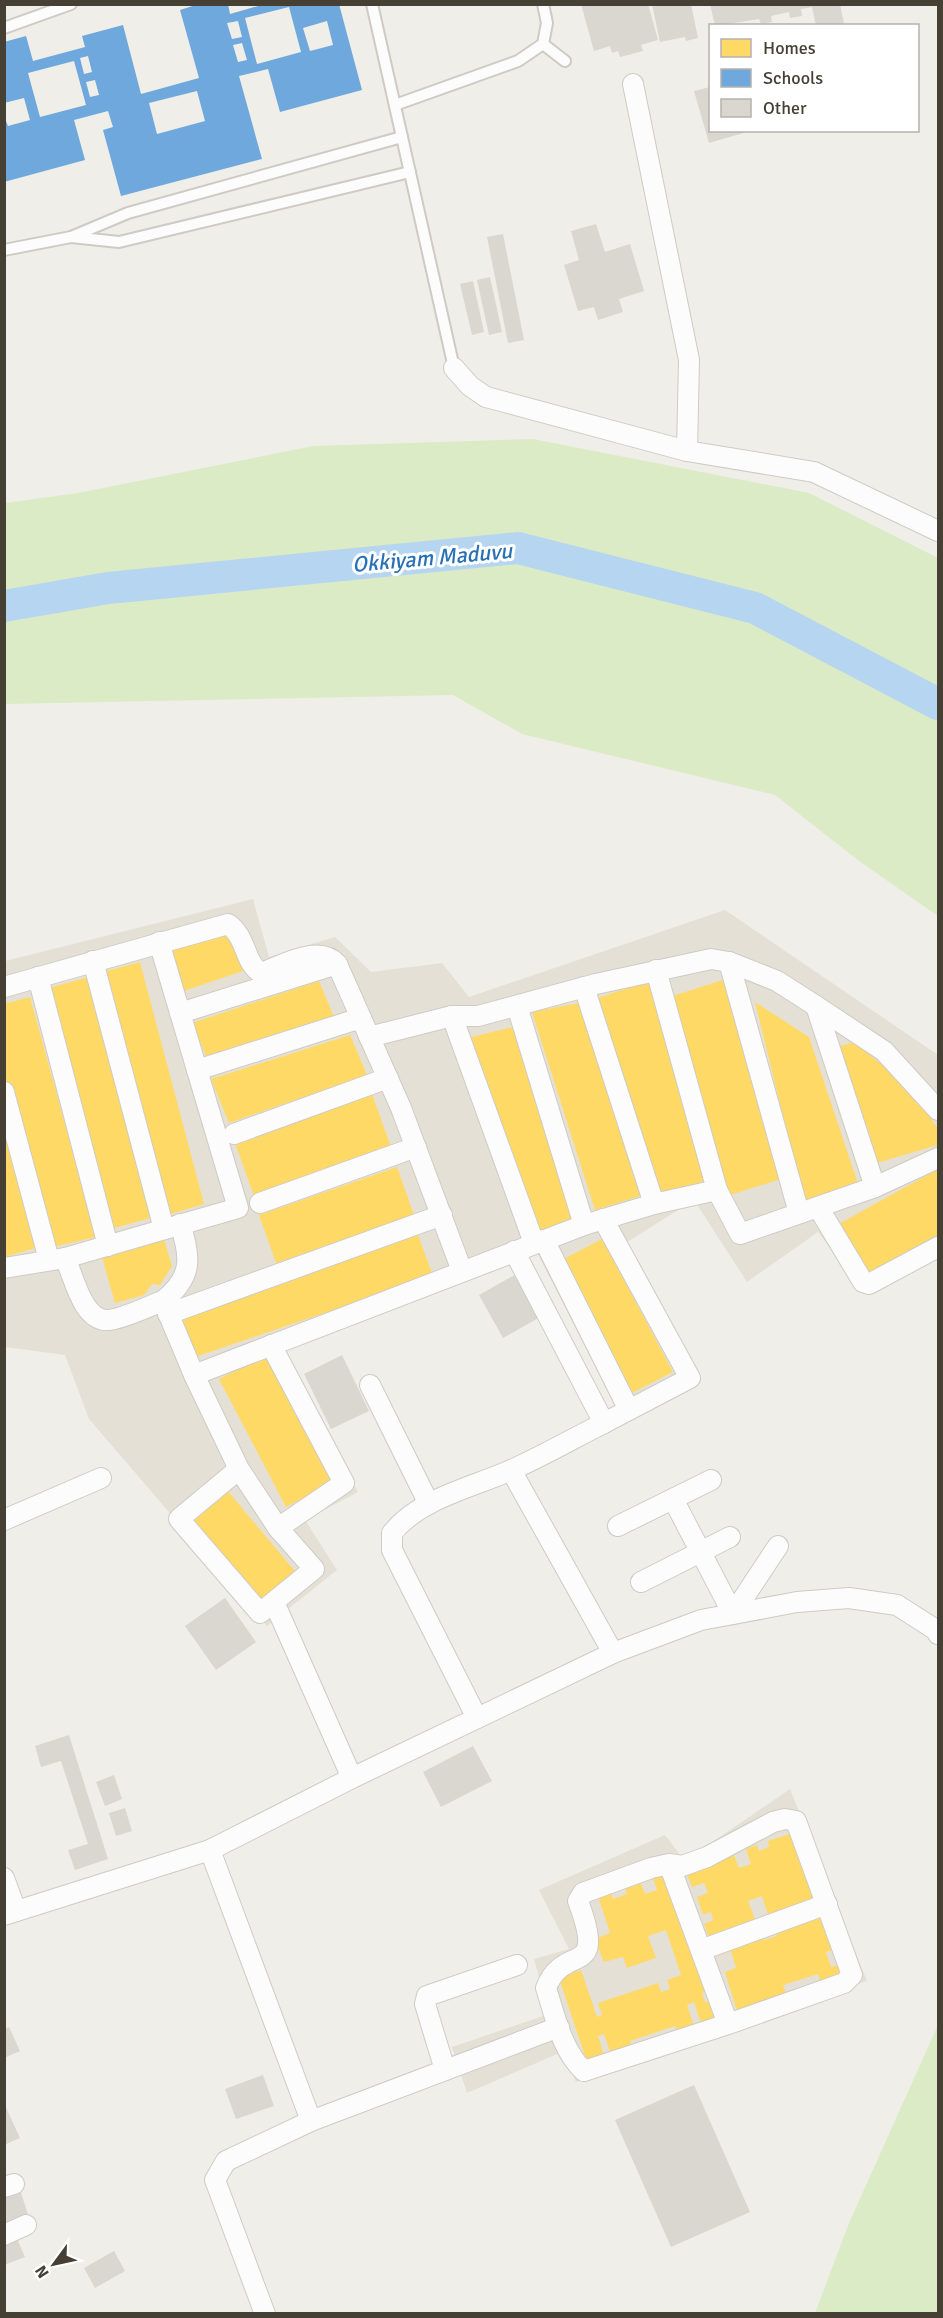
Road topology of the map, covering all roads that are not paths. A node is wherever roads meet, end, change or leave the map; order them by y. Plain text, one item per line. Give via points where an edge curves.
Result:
1 (71, 4) edge
2 (372, 4) edge
3 (543, 4) edge
4 (4, 28) edge
5 (543, 44) junction
6 (565, 61) dead end
7 (633, 84) dead end
8 (395, 105) junction
9 (402, 137) junction
10 (410, 172) junction
11 (71, 237) junction
12 (4, 250) edge
13 (454, 368) joint
14 (687, 451) junction
15 (939, 531) edge
16 (159, 942) junction
17 (93, 961) junction
18 (729, 962) junction
19 (337, 964) junction
20 (656, 970) junction
21 (38, 977) junction
22 (4, 987) edge
23 (584, 987) junction
24 (517, 1006) junction
25 (816, 1006) junction
26 (180, 1012) junction
27 (452, 1016) junction
28 (361, 1018) junction
29 (369, 1037) junction
30 (197, 1071) junction
31 (388, 1078) junction
32 (4, 1092) edge
33 (939, 1110) edge
34 (234, 1134) dead end
35 (416, 1146) junction
36 (939, 1158) edge
37 (875, 1187) junction
38 (717, 1190) junction
39 (260, 1203) dead end
40 (654, 1204) junction
41 (808, 1210) junction
42 (442, 1215) junction
43 (603, 1219) junction
44 (584, 1225) junction
45 (172, 1227) junction
46 (539, 1242) junction
47 (108, 1245) junction
48 (939, 1247) edge
49 (514, 1251) junction
50 (57, 1259) junction
51 (4, 1268) edge
52 (462, 1272) junction
53 (166, 1307) junction
54 (271, 1345) junction
55 (194, 1376) junction
56 (370, 1385) dead end
57 (626, 1404) junction
58 (604, 1423) junction
59 (239, 1469) junction
60 (511, 1470) junction
61 (101, 1478) dead end
62 (711, 1480) dead end
63 (673, 1499) junction
64 (429, 1504) junction
65 (6, 1516) edge
66 (618, 1526) dead end
67 (278, 1528) junction
68 (730, 1537) dead end
69 (778, 1546) dead end
70 (700, 1552) junction
71 (641, 1582) dead end
72 (274, 1602) junction
73 (733, 1614) junction
74 (939, 1634) edge
75 (613, 1653) junction
76 (477, 1718) junction
77 (352, 1778) junction
78 (210, 1851) junction
79 (669, 1864) junction
80 (4, 1878) edge
81 (827, 1904) junction
82 (10, 1913) edge
83 (700, 1950) junction
84 (517, 1965) dead end
85 (728, 2024) junction
86 (559, 2027) junction
87 (446, 2070) junction
88 (311, 2121) junction
89 (26, 2225) dead end
90 (4, 2235) edge
91 (265, 2313) edge

1 - 4 lane
2 - 8 lane
3 - 5 lane via 547,23
5 - 6 lane
5 - 8 lane via 518,61
7 - 14 street via 689,360
8 - 9 lane
9 - 10 lane
9 - 11 lane via 128,213
10 - 11 lane via 119,242
10 - 13 lane
11 - 12 lane
13 - 14 street via 486,397
14 - 15 street via 814,472
16 - 17 street
16 - 19 street via 228,924 242,936 252,964 261,972 319,954 330,956
16 - 26 street
17 - 21 street
17 - 45 street
18 - 20 street via 711,959
18 - 25 street via 777,981
18 - 41 street
19 - 26 street
19 - 28 street
20 - 23 street
20 - 38 street
21 - 22 street
21 - 47 street
23 - 24 street
23 - 40 street
24 - 27 street via 478,1016
24 - 44 street
25 - 33 street via 884,1051
25 - 37 street
26 - 30 street
27 - 29 street
27 - 46 street
28 - 29 street
28 - 30 street
29 - 31 street
30 - 45 street via 238,1208
31 - 34 street
31 - 35 street
32 - 50 street
35 - 39 street
35 - 42 street
36 - 37 street
37 - 41 street
38 - 40 street
38 - 41 street via 740,1234
40 - 43 street
41 - 48 street via 863,1282 869,1284
42 - 52 street
42 - 53 street
43 - 44 street
43 - 57 street via 690,1378
44 - 46 street
45 - 47 street
45 - 53 street via 189,1250 189,1266
46 - 49 street
46 - 57 street
47 - 50 street
49 - 52 street
49 - 58 street
50 - 51 street
50 - 53 street via 94,1315 108,1320
52 - 54 street
53 - 55 street
54 - 55 street
54 - 67 street via 344,1483
55 - 59 street
56 - 64 street
57 - 58 street
58 - 60 street
59 - 67 street
59 - 72 street via 179,1520 260,1613
60 - 64 street
60 - 75 street
61 - 65 street
62 - 63 street
63 - 66 street
63 - 70 street
64 - 76 street via 402,1520 392,1533 392,1550
67 - 72 street via 314,1569
68 - 70 street
69 - 73 street
70 - 71 street
70 - 73 street
72 - 77 street
73 - 74 street via 797,1602 849,1598 897,1605
73 - 75 street via 701,1620
75 - 76 street
76 - 77 street
77 - 78 street
78 - 82 street
78 - 88 street
79 - 81 street via 682,1866 707,1857 773,1822 796,1821
79 - 83 street
79 - 86 street via 580,1896 590,1944 584,1956 555,1970 546,1988
80 - 82 street
81 - 83 street
81 - 85 street via 852,1970 850,1979
83 - 85 street
84 - 87 street via 427,1996 425,2004
85 - 86 street via 584,2071 572,2061
86 - 87 street
87 - 88 street
88 - 91 street via 226,2161 215,2180
89 - 90 street

